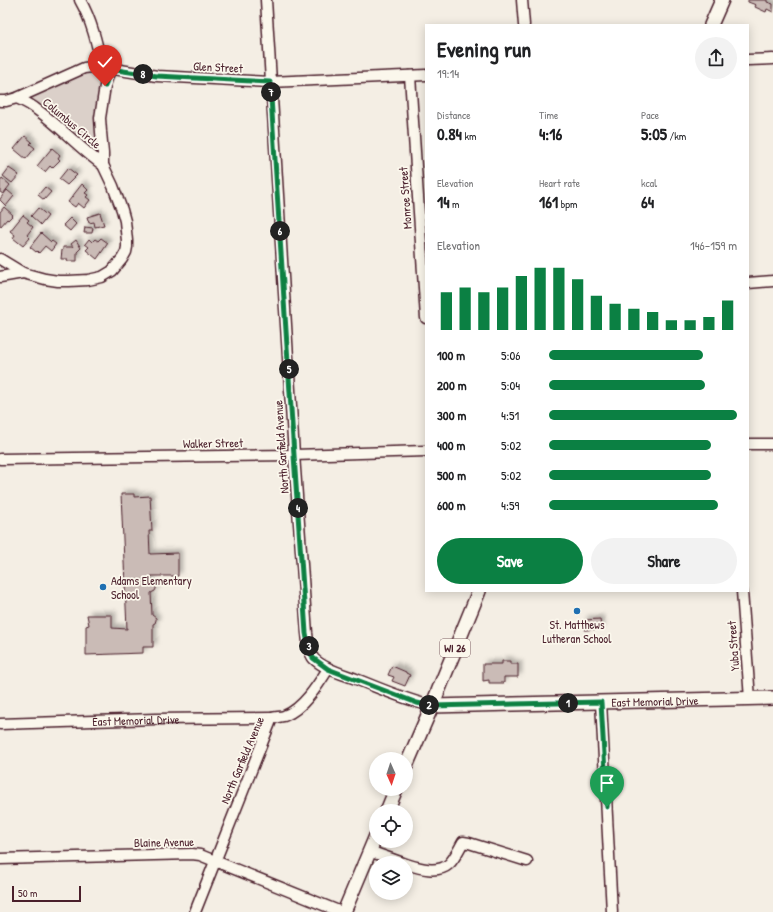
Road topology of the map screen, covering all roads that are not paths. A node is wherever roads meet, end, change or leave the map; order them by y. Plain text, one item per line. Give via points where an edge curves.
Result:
1 (80, 0) edge
2 (266, 0) edge
3 (522, 0) edge
4 (722, 0) edge
5 (524, 24) edge
6 (711, 24) edge
7 (773, 58) edge
8 (749, 60) edge
9 (106, 68) junction
10 (425, 75) edge
11 (410, 76) junction
12 (270, 82) junction
13 (17, 98) junction
14 (0, 101) edge
15 (103, 165) junction
16 (0, 259) edge
17 (23, 274) junction
18 (0, 277) edge
19 (773, 281) edge
20 (749, 283) edge
21 (425, 303) edge
22 (749, 444) edge
23 (773, 444) edge
24 (425, 451) edge
25 (294, 455) junction
26 (0, 459) edge
27 (479, 592) edge
28 (742, 592) edge
29 (328, 669) junction
30 (773, 698) edge
31 (750, 699) junction
32 (601, 702) junction
33 (432, 706) junction
34 (272, 718) junction
35 (0, 724) edge
36 (412, 752) edge
37 (370, 848) edge
38 (369, 851) junction
39 (383, 856) edge
40 (0, 859) edge
41 (216, 861) junction
42 (527, 861) dead end
43 (413, 866) edge
44 (195, 912) edge
45 (340, 912) edge
46 (344, 912) edge
47 (612, 912) edge

1 - 9 street
2 - 12 street, North Garfield Avenue
3 - 5 street
4 - 6 main road
7 - 8 street
9 - 12 street, Glen Street via 157,76
9 - 13 street, Glen Street via 84,68
9 - 15 street, Columbus Circle via 100,118
10 - 11 street, Glen Street
11 - 12 street, Glen Street
11 - 21 street, Monroe Street
12 - 25 street, North Garfield Avenue
13 - 14 street
13 - 15 street, Columbus Circle via 35,108
15 - 17 street, Columbus Circle via 125,221 127,247 118,265 102,277 88,280 58,281
16 - 17 street, Columbus Circle
17 - 18 street, Columbus Circle
19 - 20 street
22 - 23 street
24 - 25 street, Walker Street
25 - 26 street, Walker Street
25 - 29 street, North Garfield Avenue via 306,633 313,658
27 - 33 main road, WI 26
28 - 31 street, Yuba Street
29 - 33 street, East Memorial Drive via 417,703
29 - 34 street, North Garfield Avenue via 302,704 284,716
30 - 31 main road, East Memorial Drive
31 - 32 main road, East Memorial Drive
32 - 33 main road, East Memorial Drive
32 - 47 street
33 - 36 main road, WI 26
34 - 35 street, East Memorial Drive
34 - 41 street, North Garfield Avenue
37 - 38 main road
38 - 39 street
38 - 46 main road
40 - 41 street, Blaine Avenue via 192,854
41 - 44 street, North Garfield Avenue
41 - 45 street, Blaine Avenue
42 - 43 street via 463,842 450,863 445,866 426,869

